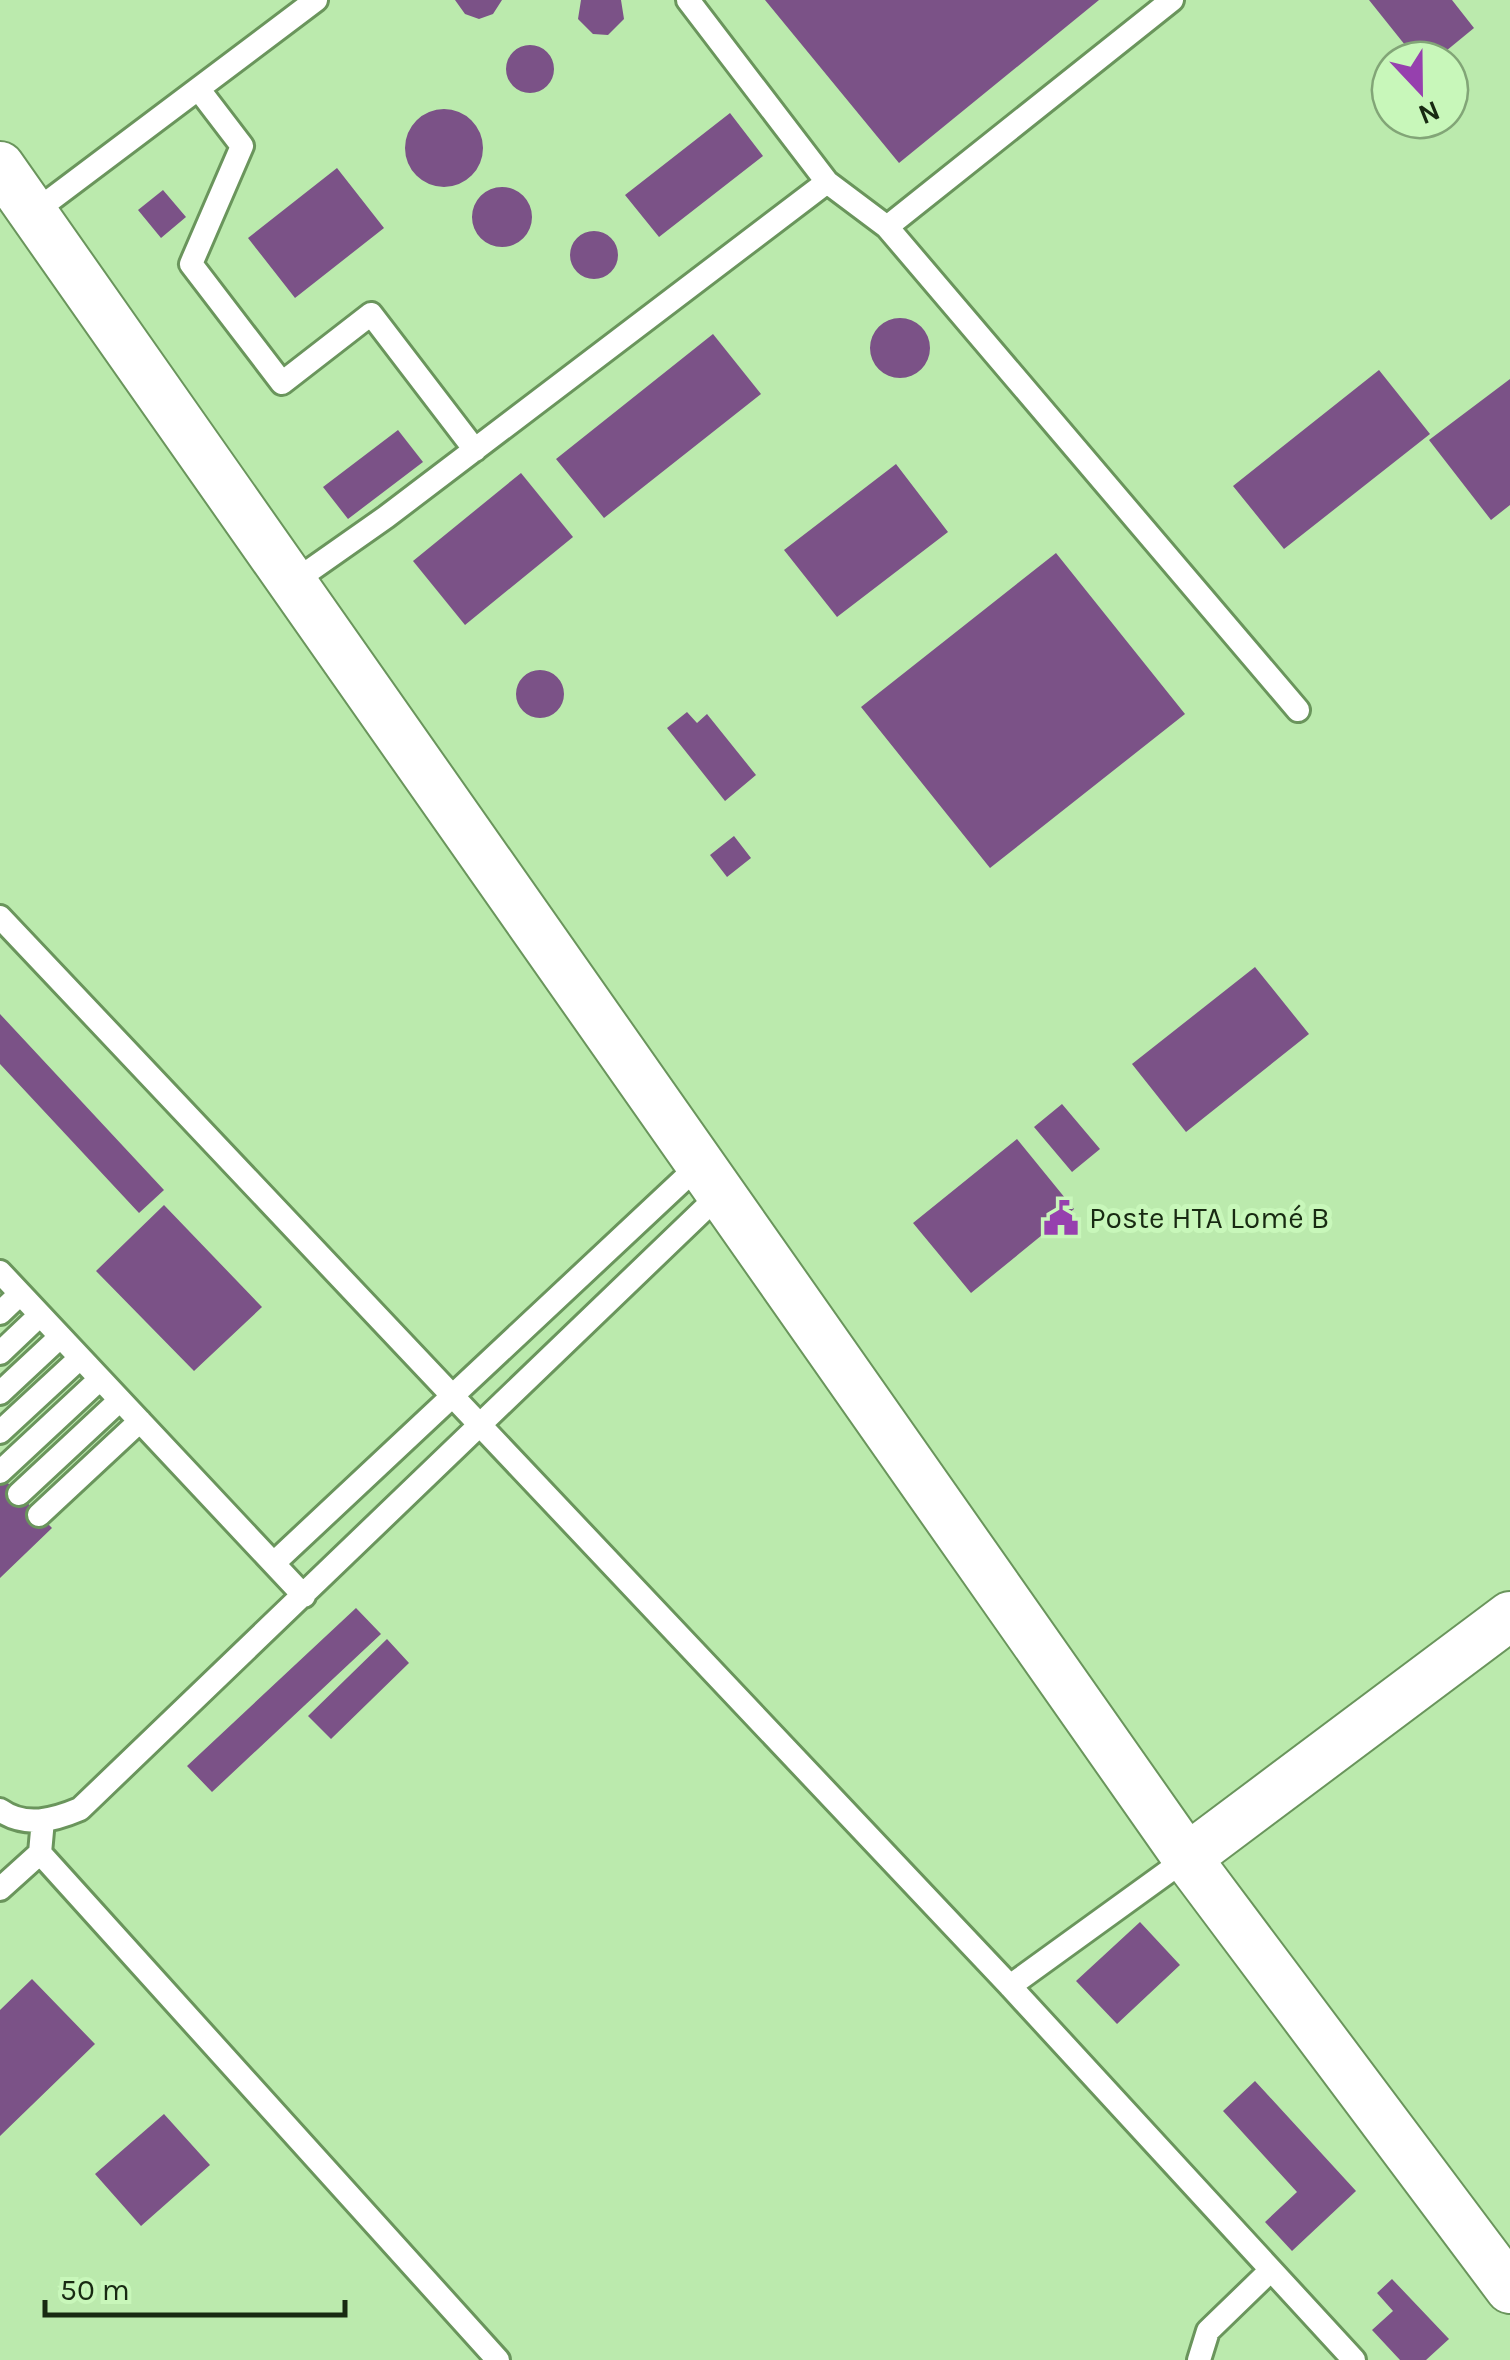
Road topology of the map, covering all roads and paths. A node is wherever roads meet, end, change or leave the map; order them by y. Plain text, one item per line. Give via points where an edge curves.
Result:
1 (316, 0) edge
2 (1172, 0) edge
3 (693, 4) edge
4 (200, 91) junction
5 (0, 166) edge
6 (827, 182) junction
7 (33, 214) junction
8 (887, 228) junction
9 (475, 450) junction
10 (292, 583) junction
11 (1298, 710) dead end
12 (0, 917) edge
13 (709, 1180) junction
14 (0, 1272) edge
15 (20, 1294) junction
16 (0, 1313) edge
17 (40, 1315) junction
18 (60, 1337) junction
19 (0, 1353) edge
20 (80, 1358) junction
21 (100, 1379) junction
22 (0, 1393) edge
23 (451, 1395) junction
24 (120, 1400) junction
25 (140, 1421) junction
26 (480, 1426) junction
27 (0, 1432) edge
28 (0, 1472) edge
29 (19, 1494) dead end
30 (39, 1515) dead end
31 (274, 1564) junction
32 (304, 1596) junction
33 (1510, 1616) edge
34 (0, 1810) edge
35 (43, 1820) junction
36 (40, 1853) junction
37 (1187, 1858) junction
38 (0, 1889) edge
39 (1010, 1986) junction
40 (1272, 2270) junction
41 (1510, 2288) edge
42 (498, 2360) edge
43 (1200, 2360) edge
44 (1354, 2360) edge

1 - 4 lane
2 - 8 lane
3 - 6 lane
4 - 7 lane
4 - 9 lane via 242,146 192,264 282,382 371,314
5 - 7 street
6 - 8 lane
6 - 9 lane
7 - 10 street
8 - 11 lane
9 - 10 lane
10 - 13 street
12 - 23 lane
13 - 23 lane
13 - 26 lane
13 - 37 street
14 - 15 lane
15 - 16 lane
15 - 17 lane
17 - 18 lane
17 - 19 lane
18 - 20 lane
18 - 22 lane
20 - 21 lane
20 - 27 lane
21 - 24 lane
21 - 28 lane
23 - 26 lane
23 - 31 lane
24 - 25 lane
24 - 29 lane
25 - 30 lane
25 - 31 lane
26 - 32 lane
26 - 39 lane
31 - 32 lane
32 - 35 lane via 80,1810
33 - 37 street
34 - 35 lane via 25,1821
35 - 36 lane
36 - 38 lane
36 - 42 lane
37 - 39 lane
37 - 41 street
39 - 40 lane
40 - 43 lane via 1208,2331
40 - 44 lane

